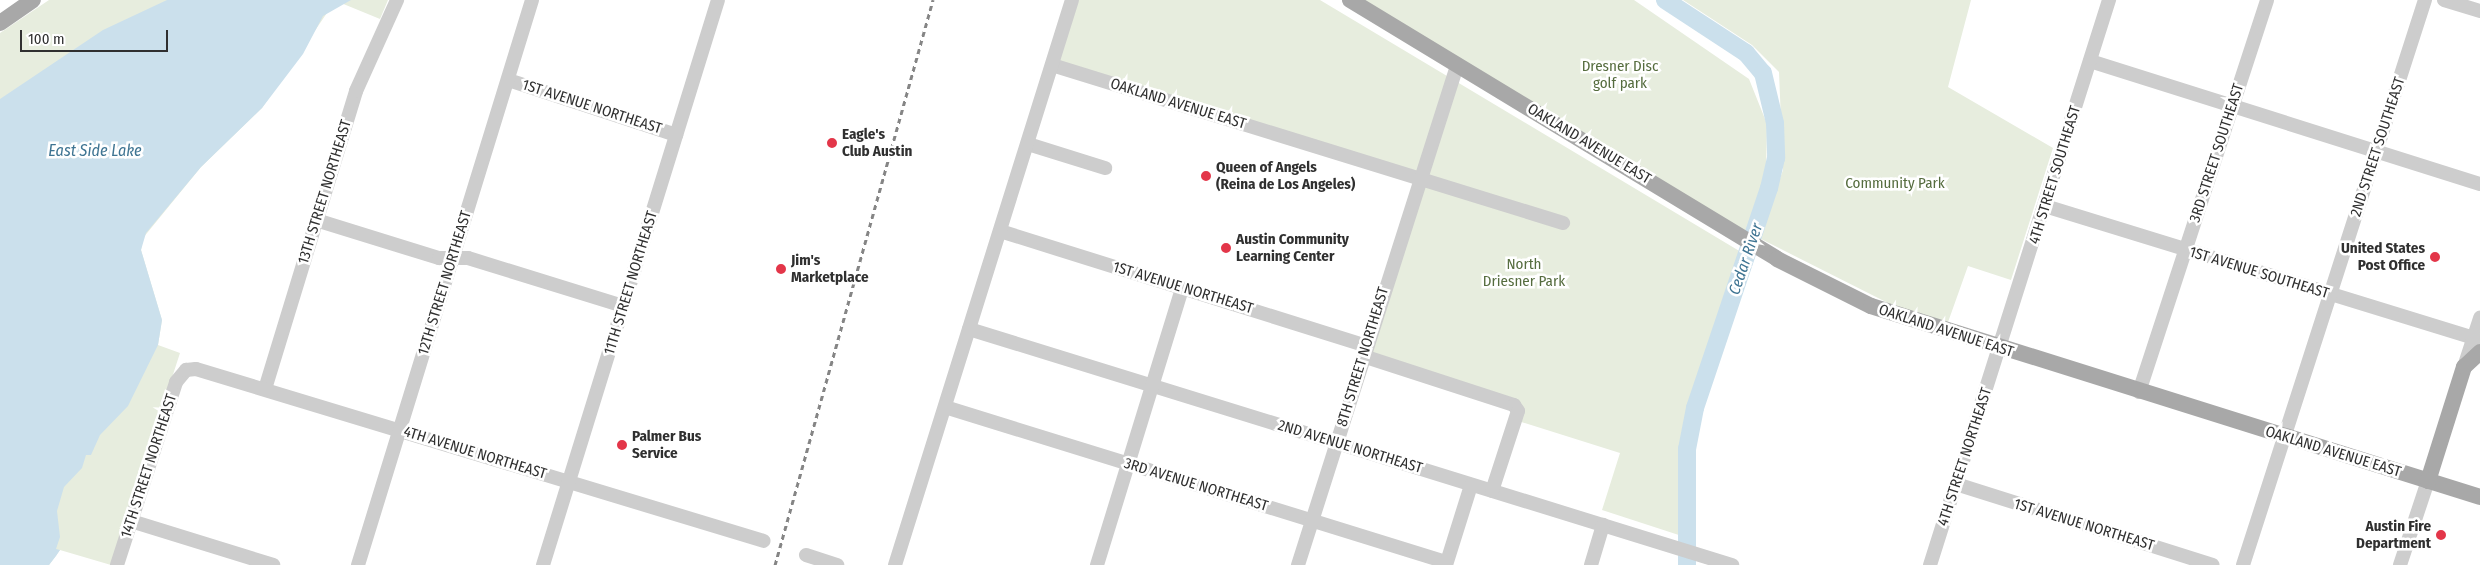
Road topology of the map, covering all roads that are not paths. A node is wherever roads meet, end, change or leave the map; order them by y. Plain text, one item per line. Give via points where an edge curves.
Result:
1 (34, 0) edge
2 (397, 0) edge
3 (532, 0) edge
4 (718, 0) edge
5 (1072, 0) edge
6 (1350, 0) edge
7 (2109, 0) edge
8 (2267, 0) edge
9 (2425, 0) edge
10 (2444, 0) edge
11 (2480, 12) edge
12 (0, 23) edge
13 (2090, 61) junction
14 (1052, 65) junction
15 (1457, 66) junction
16 (508, 80) junction
17 (2232, 106) junction
18 (676, 135) junction
19 (1028, 144) junction
20 (2376, 152) junction
21 (1104, 168) dead end
22 (1419, 178) junction
23 (2480, 184) edge
24 (2045, 206) junction
25 (316, 220) junction
26 (1563, 223) dead end
27 (1000, 231) junction
28 (2185, 250) junction
29 (453, 258) junction
30 (1182, 288) junction
31 (2330, 295) junction
32 (623, 306) junction
33 (2480, 318) edge
34 (969, 329) junction
35 (2478, 344) edge
36 (2000, 349) junction
37 (1365, 351) junction
38 (186, 370) joint
39 (1152, 386) junction
40 (265, 389) junction
41 (2139, 392) junction
42 (945, 408) junction
43 (400, 430) junction
44 (2285, 437) junction
45 (1337, 443) junction
46 (1128, 465) junction
47 (570, 481) junction
48 (2428, 481) junction
49 (1956, 484) junction
50 (1471, 485) junction
51 (1492, 491) junction
52 (2480, 497) edge
53 (1312, 520) junction
54 (131, 521) junction
55 (1603, 525) junction
56 (764, 541) dead end
57 (806, 555) dead end
58 (264, 564) edge
59 (1446, 564) edge
60 (117, 565) edge
61 (358, 565) edge
62 (543, 565) edge
63 (837, 565) edge
64 (895, 565) edge
65 (1096, 565) edge
66 (1298, 565) edge
67 (1590, 565) edge
68 (1732, 565) edge
69 (1930, 565) edge
70 (2213, 565) edge
71 (2243, 565) edge
72 (2400, 565) edge

1 - 12 main road
2 - 25 street, 13TH STREET NORTHEAST via 356,91
3 - 16 street, 12TH STREET NORTHEAST
4 - 18 street, 11TH STREET NORTHEAST
5 - 14 street
6 - 15 main road, OAKLAND AVENUE EAST
7 - 13 street, 4TH STREET SOUTHEAST
8 - 17 street, 3RD STREET SOUTHEAST
9 - 20 street, 2ND STREET SOUTHEAST
10 - 11 street
13 - 17 street
13 - 24 street, 4TH STREET SOUTHEAST
14 - 19 street
14 - 22 street, OAKLAND AVENUE EAST
15 - 22 street, 8TH STREET NORTHEAST
15 - 36 main road, OAKLAND AVENUE EAST via 1777,258 1871,306
16 - 18 street, 1ST AVENUE NORTHEAST
16 - 29 street, 12TH STREET NORTHEAST
17 - 20 street
17 - 28 street, 3RD STREET SOUTHEAST
18 - 32 street, 11TH STREET NORTHEAST
19 - 21 street
19 - 27 street
20 - 23 street
20 - 31 street, 2ND STREET SOUTHEAST
22 - 26 street, OAKLAND AVENUE EAST
22 - 37 street, 8TH STREET NORTHEAST
24 - 28 street, 1ST AVENUE SOUTHEAST
24 - 36 street, 4TH STREET SOUTHEAST
25 - 29 street via 439,258
25 - 40 street, 13TH STREET NORTHEAST
27 - 30 street, 1ST AVENUE NORTHEAST
27 - 34 street
28 - 31 street, 1ST AVENUE SOUTHEAST
28 - 41 street, 3RD STREET SOUTHEAST
29 - 32 street
29 - 43 street, 12TH STREET NORTHEAST
30 - 37 street, 1ST AVENUE NORTHEAST
30 - 39 street
31 - 35 street, 1ST AVENUE SOUTHEAST
31 - 44 street, 2ND STREET SOUTHEAST
32 - 47 street, 11TH STREET NORTHEAST
33 - 35 street
34 - 39 street, 2ND AVENUE NORTHEAST
34 - 42 street
35 - 48 main road via 2464,367
36 - 41 main road, OAKLAND AVENUE EAST
36 - 49 street, 4TH STREET NORTHEAST
37 - 45 street, 8TH STREET NORTHEAST
37 - 51 street, 1ST AVENUE NORTHEAST via 1507,402 1518,411
38 - 40 street, 4TH AVENUE NORTHEAST via 204,370
38 - 54 street, 14TH STREET NORTHEAST via 176,382
39 - 45 street, 2ND AVENUE NORTHEAST
39 - 46 street
40 - 43 street, 4TH AVENUE NORTHEAST
41 - 44 main road, OAKLAND AVENUE EAST
42 - 46 street, 3RD AVENUE NORTHEAST
42 - 64 street
43 - 47 street, 4TH AVENUE NORTHEAST
43 - 61 street, 12TH STREET NORTHEAST
44 - 48 main road, OAKLAND AVENUE EAST
44 - 71 street, 2ND STREET SOUTHEAST
45 - 50 street, 2ND AVENUE NORTHEAST
45 - 53 street, 8TH STREET NORTHEAST
46 - 53 street, 3RD AVENUE NORTHEAST
46 - 65 street
47 - 56 street, 4TH AVENUE NORTHEAST
47 - 62 street, 11TH STREET NORTHEAST
48 - 52 main road, OAKLAND AVENUE EAST
48 - 72 street
49 - 69 street, 4TH STREET NORTHEAST
49 - 70 street, 1ST AVENUE NORTHEAST
50 - 51 street, 2ND AVENUE NORTHEAST
50 - 59 street
51 - 55 street, 2ND AVENUE NORTHEAST
53 - 59 street, 3RD AVENUE NORTHEAST
53 - 66 street, 8TH STREET NORTHEAST
54 - 58 street
54 - 60 street, 14TH STREET NORTHEAST
55 - 67 street
55 - 68 street, 2ND AVENUE NORTHEAST
57 - 63 street

